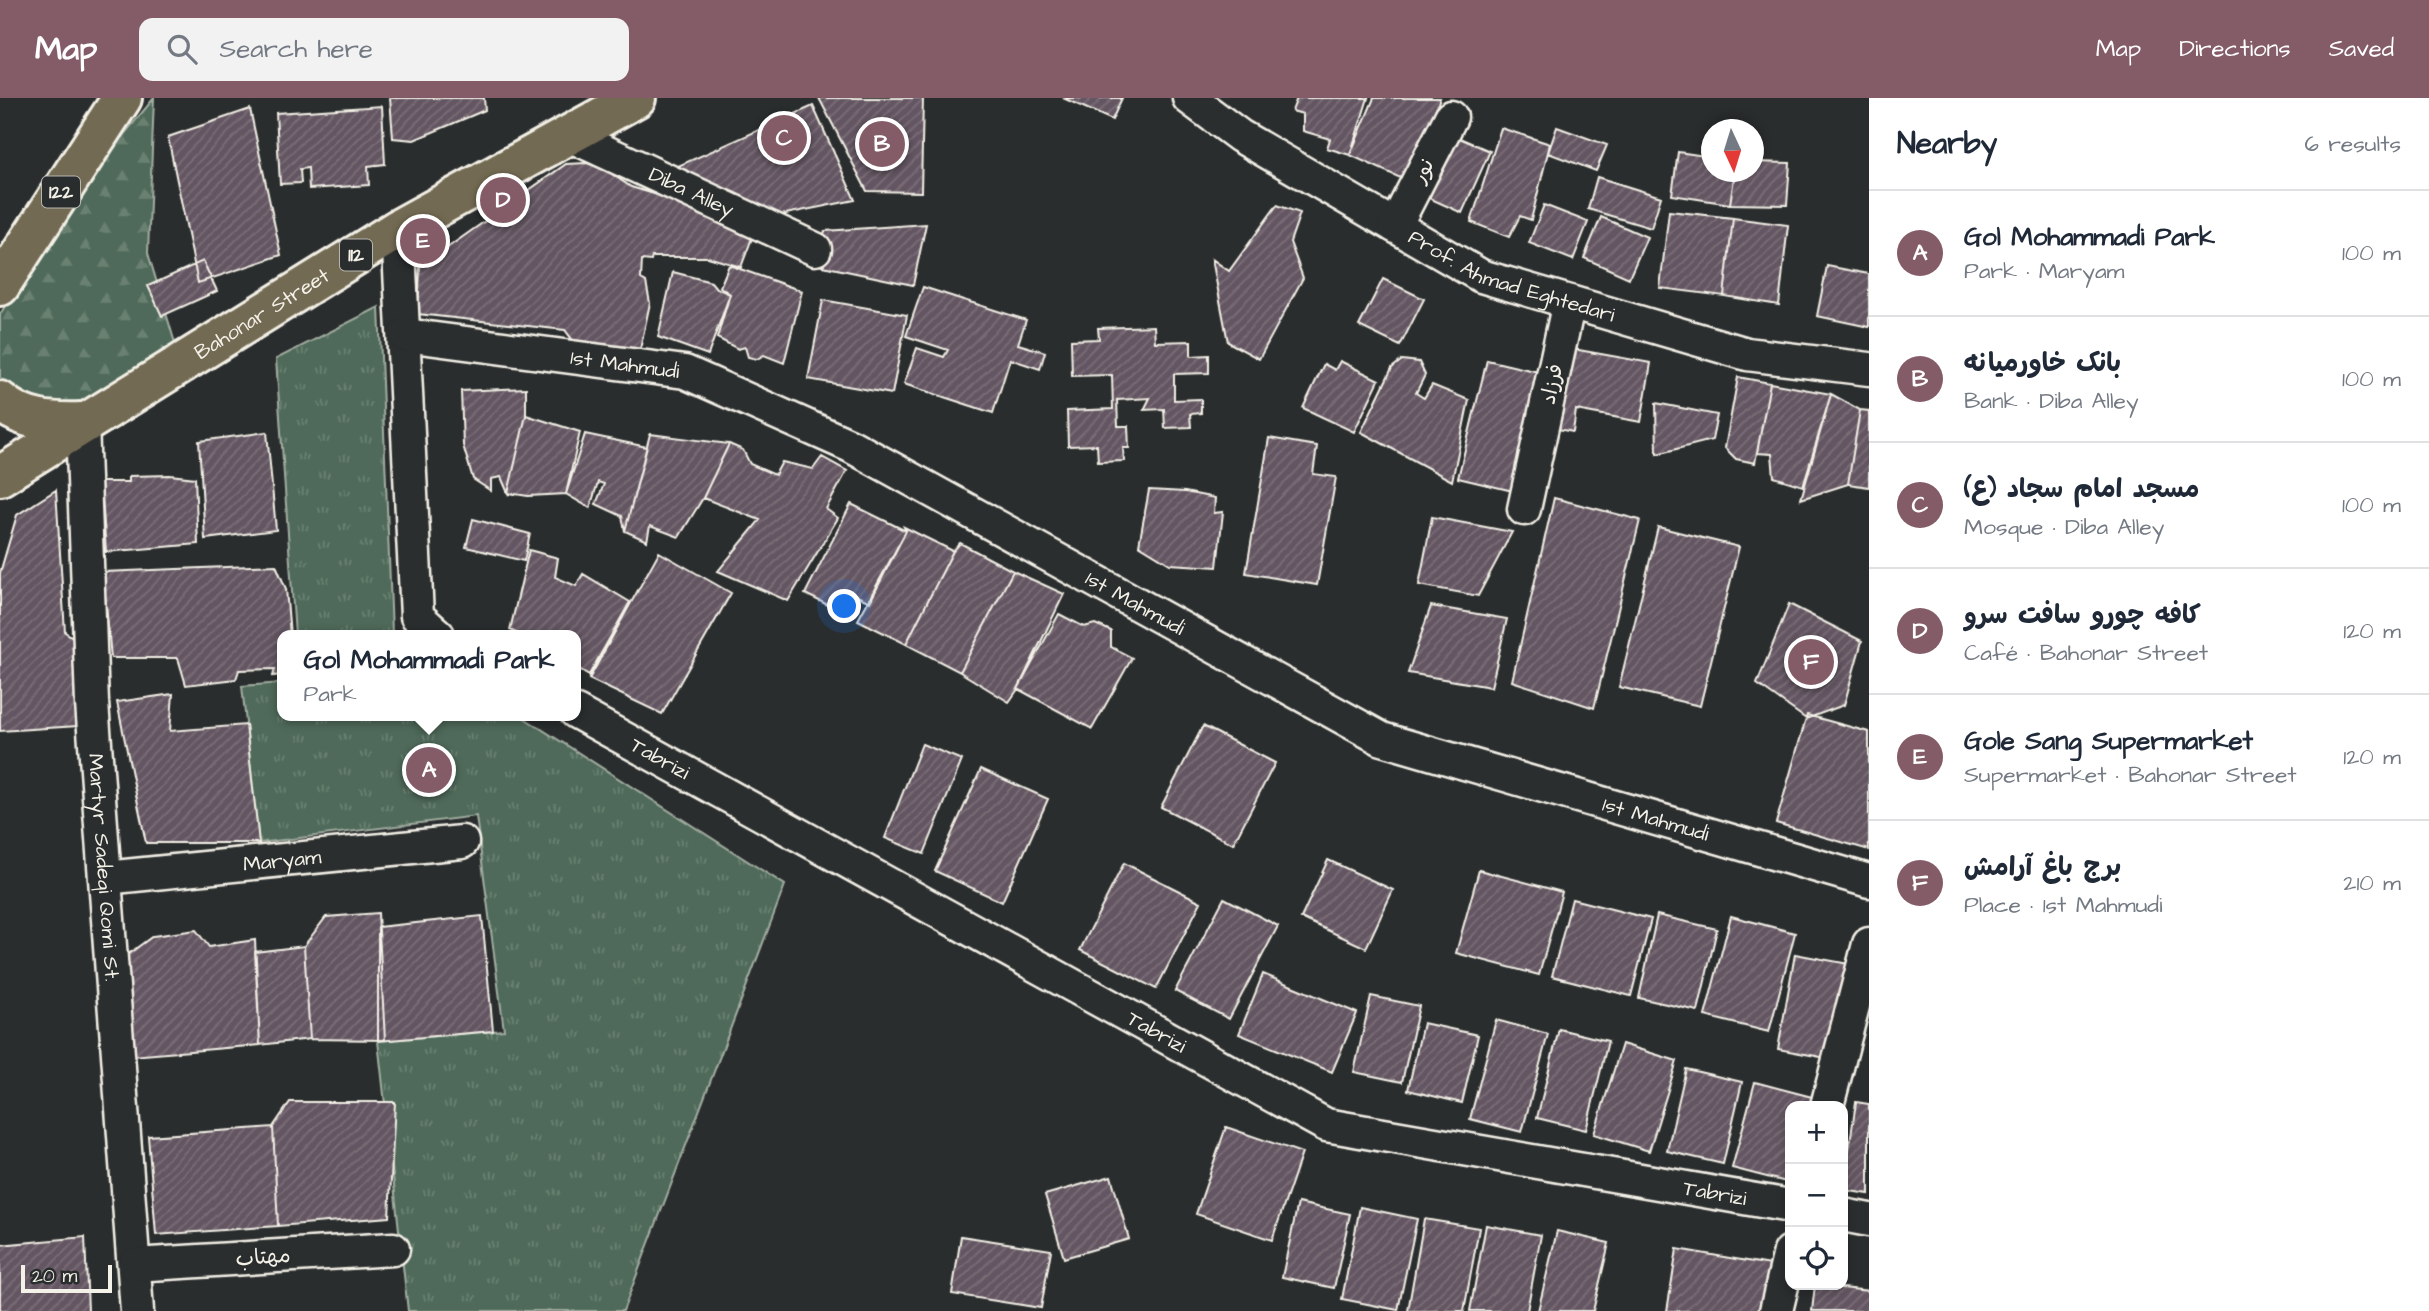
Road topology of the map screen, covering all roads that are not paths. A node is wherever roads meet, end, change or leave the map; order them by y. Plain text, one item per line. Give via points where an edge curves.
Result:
1 (122, 98) edge
2 (636, 98) edge
3 (1189, 98) edge
4 (1451, 117) dead end
5 (569, 135) junction
6 (1395, 226) junction
7 (398, 229) junction
8 (815, 249) dead end
9 (0, 286) edge
10 (1569, 302) junction
11 (405, 335) junction
12 (1869, 369) edge
13 (0, 401) edge
14 (82, 422) junction
15 (0, 476) edge
16 (1524, 509) dead end
17 (432, 630) edge
18 (581, 715) edge
19 (462, 842) dead end
20 (105, 878) junction
21 (1869, 881) edge
22 (1869, 944) edge
23 (1828, 1101) edge
24 (1785, 1205) edge
25 (1848, 1216) edge
26 (1869, 1220) edge
27 (393, 1249) dead end
28 (134, 1265) junction
29 (1785, 1273) edge
30 (137, 1311) edge
31 (1776, 1311) edge

1 - 9 main road, 122
2 - 5 main road, Bahonar Street / 112
3 - 6 street, Prof. Ahmad Eghtedari via 1240,136
4 - 6 street, نور
5 - 7 main road, Bahonar Street / 112
5 - 8 street, Diba Alley
6 - 10 street, Prof. Ahmad Eghtedari via 1480,276
7 - 11 street
7 - 14 main road, Bahonar Street / 112
10 - 12 street, Prof. Ahmad Eghtedari via 1747,354
10 - 16 street, فرزاد
11 - 17 street via 417,616
11 - 21 street, 1st Mahmudi via 685,372 851,446 1382,739
13 - 14 main road via 14,413 52,424
14 - 15 main road, Bahonar Street / 112
14 - 20 street, Martyr Sadeqi Qomi St. via 92,703
18 - 24 street, Tabrizi via 1326,1125
19 - 20 street, Maryam
20 - 28 street, Martyr Sadeqi Qomi St.
22 - 23 street
25 - 26 street
27 - 28 street, مهتاب
28 - 30 street, Martyr Sadeqi Qomi St.
29 - 31 street

